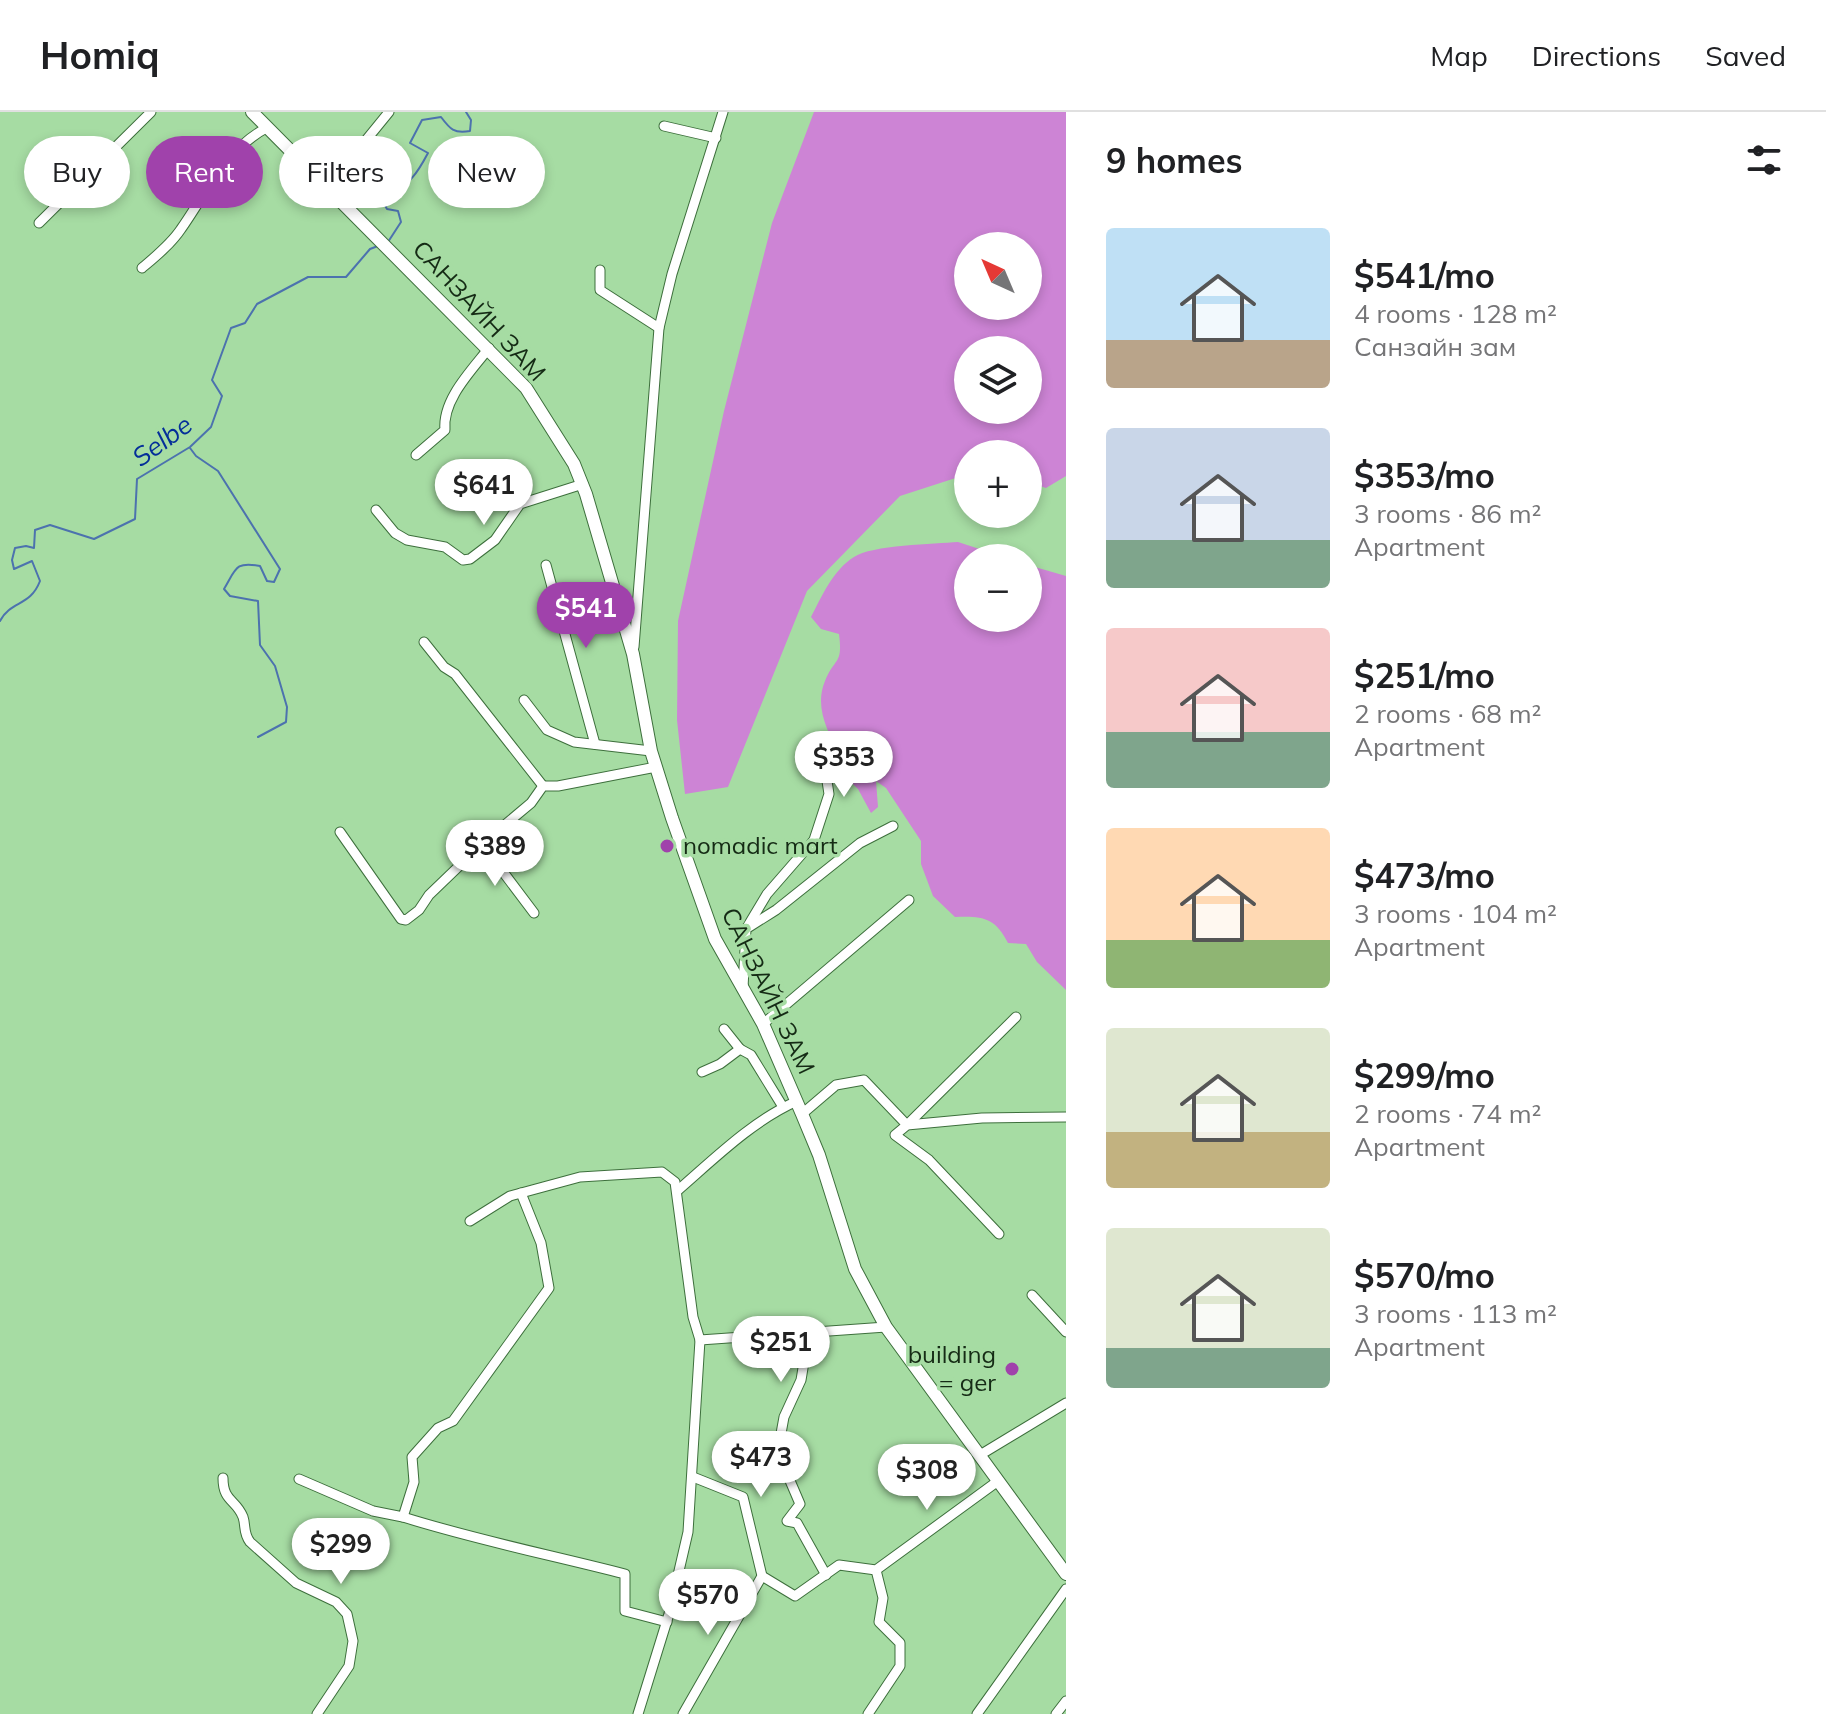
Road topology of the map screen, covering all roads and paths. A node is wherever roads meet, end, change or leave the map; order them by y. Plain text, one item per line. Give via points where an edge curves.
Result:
1 (151, 112) edge
2 (252, 112) edge
3 (389, 112) edge
4 (723, 112) edge
5 (664, 126) dead end
6 (268, 127) junction
7 (369, 136) edge
8 (279, 138) edge
9 (716, 138) junction
10 (348, 208) edge
11 (39, 223) dead end
12 (142, 268) dead end
13 (600, 270) dead end
14 (659, 328) junction
15 (489, 348) junction
16 (416, 455) dead end
17 (583, 484) junction
18 (376, 510) dead end
19 (546, 565) dead end
20 (424, 642) dead end
21 (633, 654) junction
22 (524, 700) dead end
23 (595, 744) junction
24 (651, 751) junction
25 (823, 755) dead end
26 (656, 767) junction
27 (543, 786) junction
28 (893, 826) dead end
29 (340, 832) dead end
30 (482, 844) junction
31 (909, 900) dead end
32 (534, 913) dead end
33 (746, 929) junction
34 (743, 988) junction
35 (1016, 1017) dead end
36 (763, 1024) junction
37 (724, 1029) dead end
38 (740, 1049) junction
39 (702, 1072) dead end
40 (797, 1101) junction
41 (783, 1107) junction
42 (802, 1114) junction
43 (1066, 1117) edge
44 (907, 1125) junction
45 (677, 1191) junction
46 (521, 1193) junction
47 (470, 1221) dead end
48 (999, 1234) dead end
49 (1032, 1295) dead end
50 (886, 1327) junction
51 (809, 1332) junction
52 (1066, 1332) edge
53 (700, 1340) junction
54 (1066, 1403) edge
55 (980, 1455) junction
56 (693, 1477) junction
57 (223, 1478) dead end
58 (299, 1479) dead end
59 (998, 1481) junction
60 (403, 1517) junction
61 (876, 1570) junction
62 (1066, 1574) edge
63 (826, 1575) junction
64 (762, 1576) junction
65 (1066, 1589) edge
66 (667, 1622) junction
67 (1066, 1701) edge
68 (317, 1714) edge
69 (638, 1714) edge
70 (683, 1714) edge
71 (868, 1714) edge
72 (977, 1714) edge
73 (1056, 1714) edge

1 - 11 street
2 - 6 main road, САНЗАЙН ЗАМ
3 - 7 street
4 - 9 street
5 - 9 street
6 - 8 main road, САНЗАЙН ЗАМ
6 - 12 street via 240,146 181,231
9 - 14 street
10 - 15 main road, САНЗАЙН ЗАМ
13 - 14 street via 600,290
14 - 21 street
15 - 16 street via 448,407 445,430
15 - 17 main road, САНЗАЙН ЗАМ via 526,388
17 - 18 street via 520,504 495,540 463,560 445,547 407,540
17 - 21 main road, САНЗАЙН ЗАМ
19 - 23 street
20 - 27 street
21 - 24 main road, САНЗАЙН ЗАМ
22 - 23 street via 547,730
23 - 24 street
24 - 26 main road, САНЗАЙН ЗАМ
25 - 33 street via 829,794 814,840 767,894
26 - 27 street
26 - 34 main road, САНЗАЙН ЗАМ via 715,939
27 - 30 street via 531,803
28 - 33 street via 860,843
29 - 30 street via 406,920
30 - 32 street
31 - 36 street
33 - 34 street
34 - 36 main road, САНЗАЙН ЗАМ
35 - 44 street
36 - 40 main road, САНЗАЙН ЗАМ
37 - 38 street
38 - 39 street
38 - 41 street via 751,1055
40 - 41 street
40 - 42 main road, САНЗАЙН ЗАМ
41 - 45 street
42 - 44 street via 836,1085 864,1080
42 - 50 main road, САНЗАЙН ЗАМ via 855,1269
43 - 44 street
44 - 48 street via 895,1135 929,1160
45 - 46 street via 672,1178 652,1171 580,1177
45 - 53 street
46 - 47 street
46 - 60 street via 541,1243 549,1288 453,1421 438,1428 412,1457 414,1482
49 - 52 street
50 - 51 street
50 - 55 main road, САНЗАЙН ЗАМ
51 - 53 street
51 - 63 street via 801,1380 784,1417 780,1451 800,1504 787,1521 797,1523
53 - 56 street
54 - 55 street
55 - 59 main road, САНЗАЙН ЗАМ
56 - 64 street via 743,1497
56 - 66 street via 688,1532
57 - 68 street via 223,1490 242,1516 250,1542 296,1583 336,1602 347,1614 353,1641 349,1666
58 - 60 street via 373,1511
59 - 61 street
59 - 62 main road, САНЗАЙН ЗАМ
60 - 66 street via 625,1574 625,1611
61 - 63 street via 839,1565
61 - 71 street via 883,1598 879,1622 900,1643 900,1666
63 - 64 street via 795,1596
64 - 70 street
65 - 72 street
66 - 69 street
67 - 73 street

